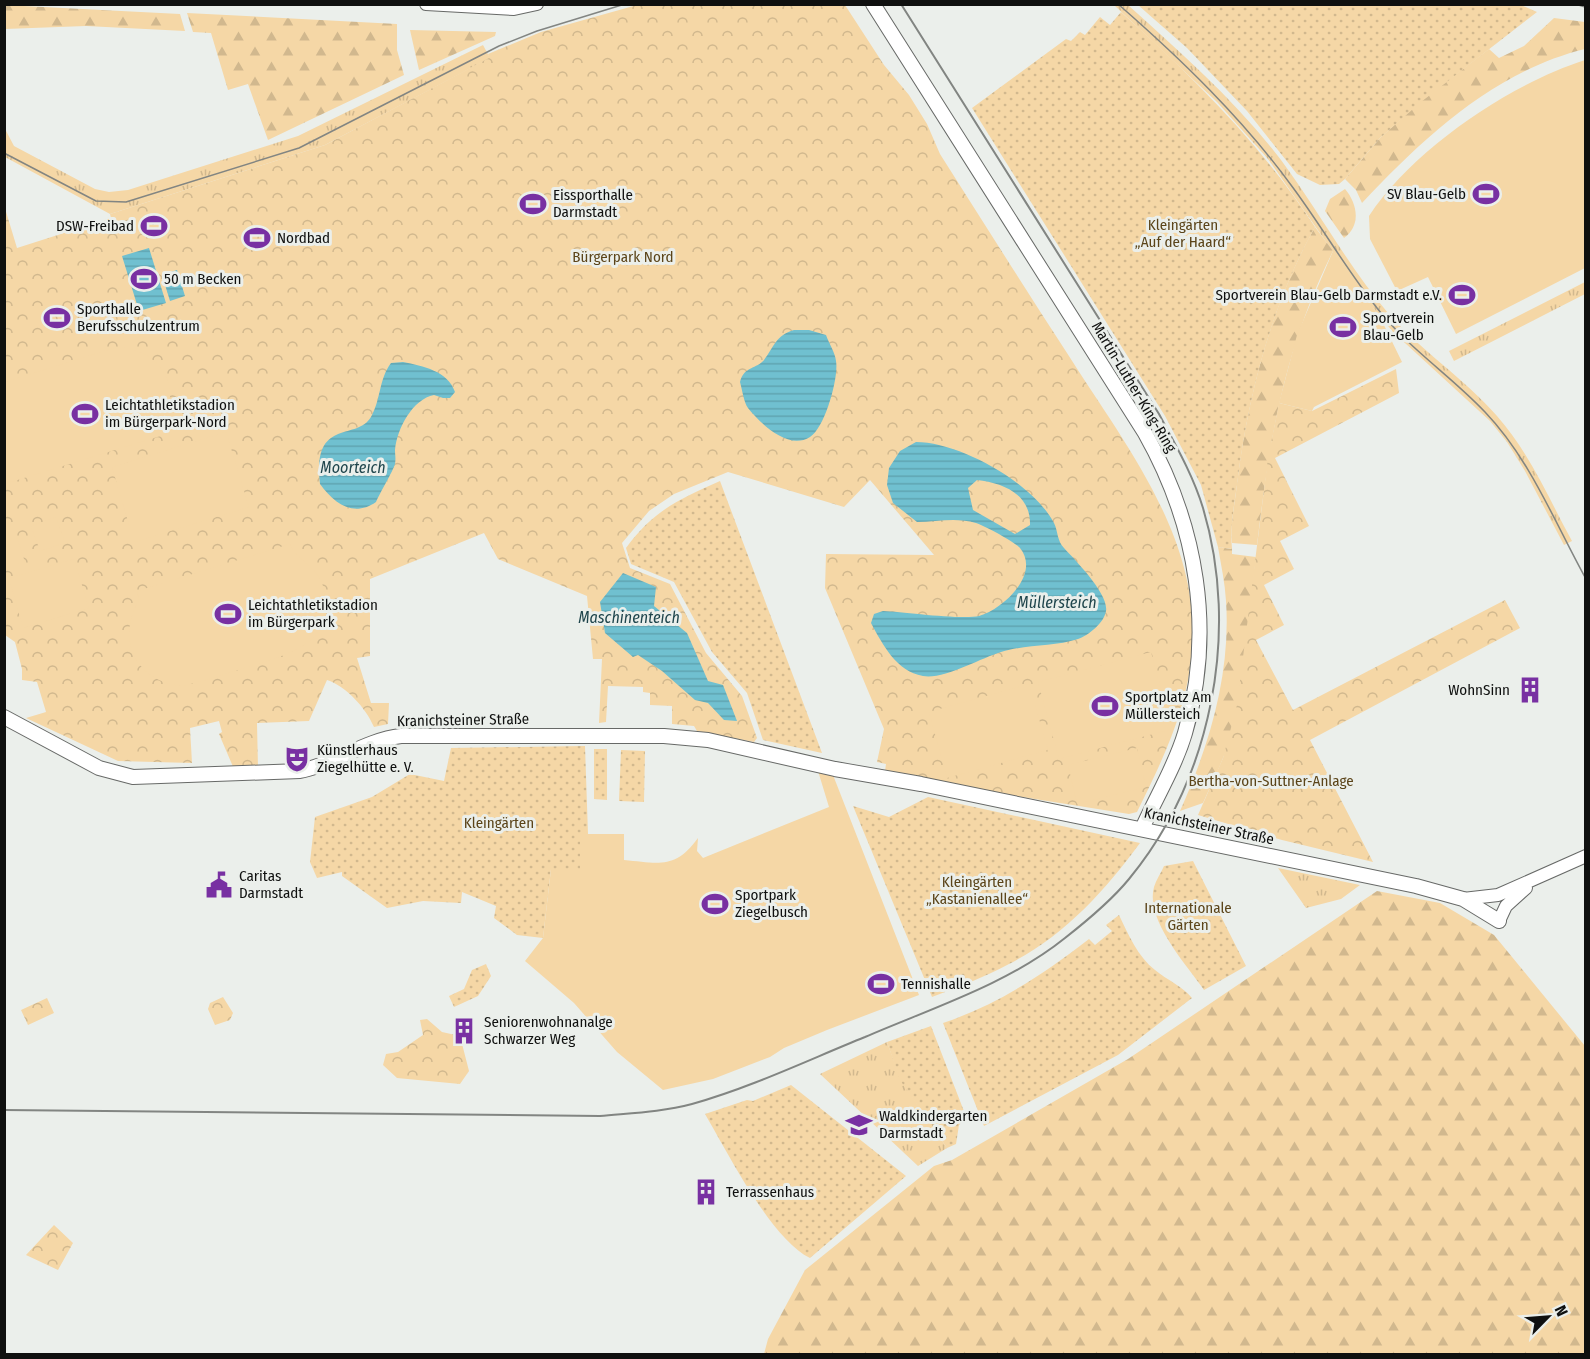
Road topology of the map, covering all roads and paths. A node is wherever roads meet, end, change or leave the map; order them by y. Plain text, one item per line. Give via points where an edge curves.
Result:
1 (426, 4) edge
2 (537, 4) edge
3 (873, 4) edge
4 (4, 717) edge
5 (1142, 829) junction
6 (1586, 856) edge
7 (1536, 879) junction
8 (1498, 895) junction
9 (1464, 900) junction
10 (1483, 911) junction
11 (1498, 921) joint

1 - 2 street via 514,9
3 - 5 main road, Martin-Luther-King-Ring via 1145,434 1181,513 1197,581 1199,667 1185,735
4 - 5 main road, Kranichsteiner Straße via 99,768 133,777 300,771 378,740 401,736 664,736 708,740 835,770
5 - 9 main road, Kranichsteiner Straße via 1416,886
6 - 7 street
7 - 8 street
7 - 11 street via 1513,898
8 - 9 street
8 - 10 street
9 - 10 main road, Kranichsteiner Straße
10 - 11 main road, Kranichsteiner Straße

